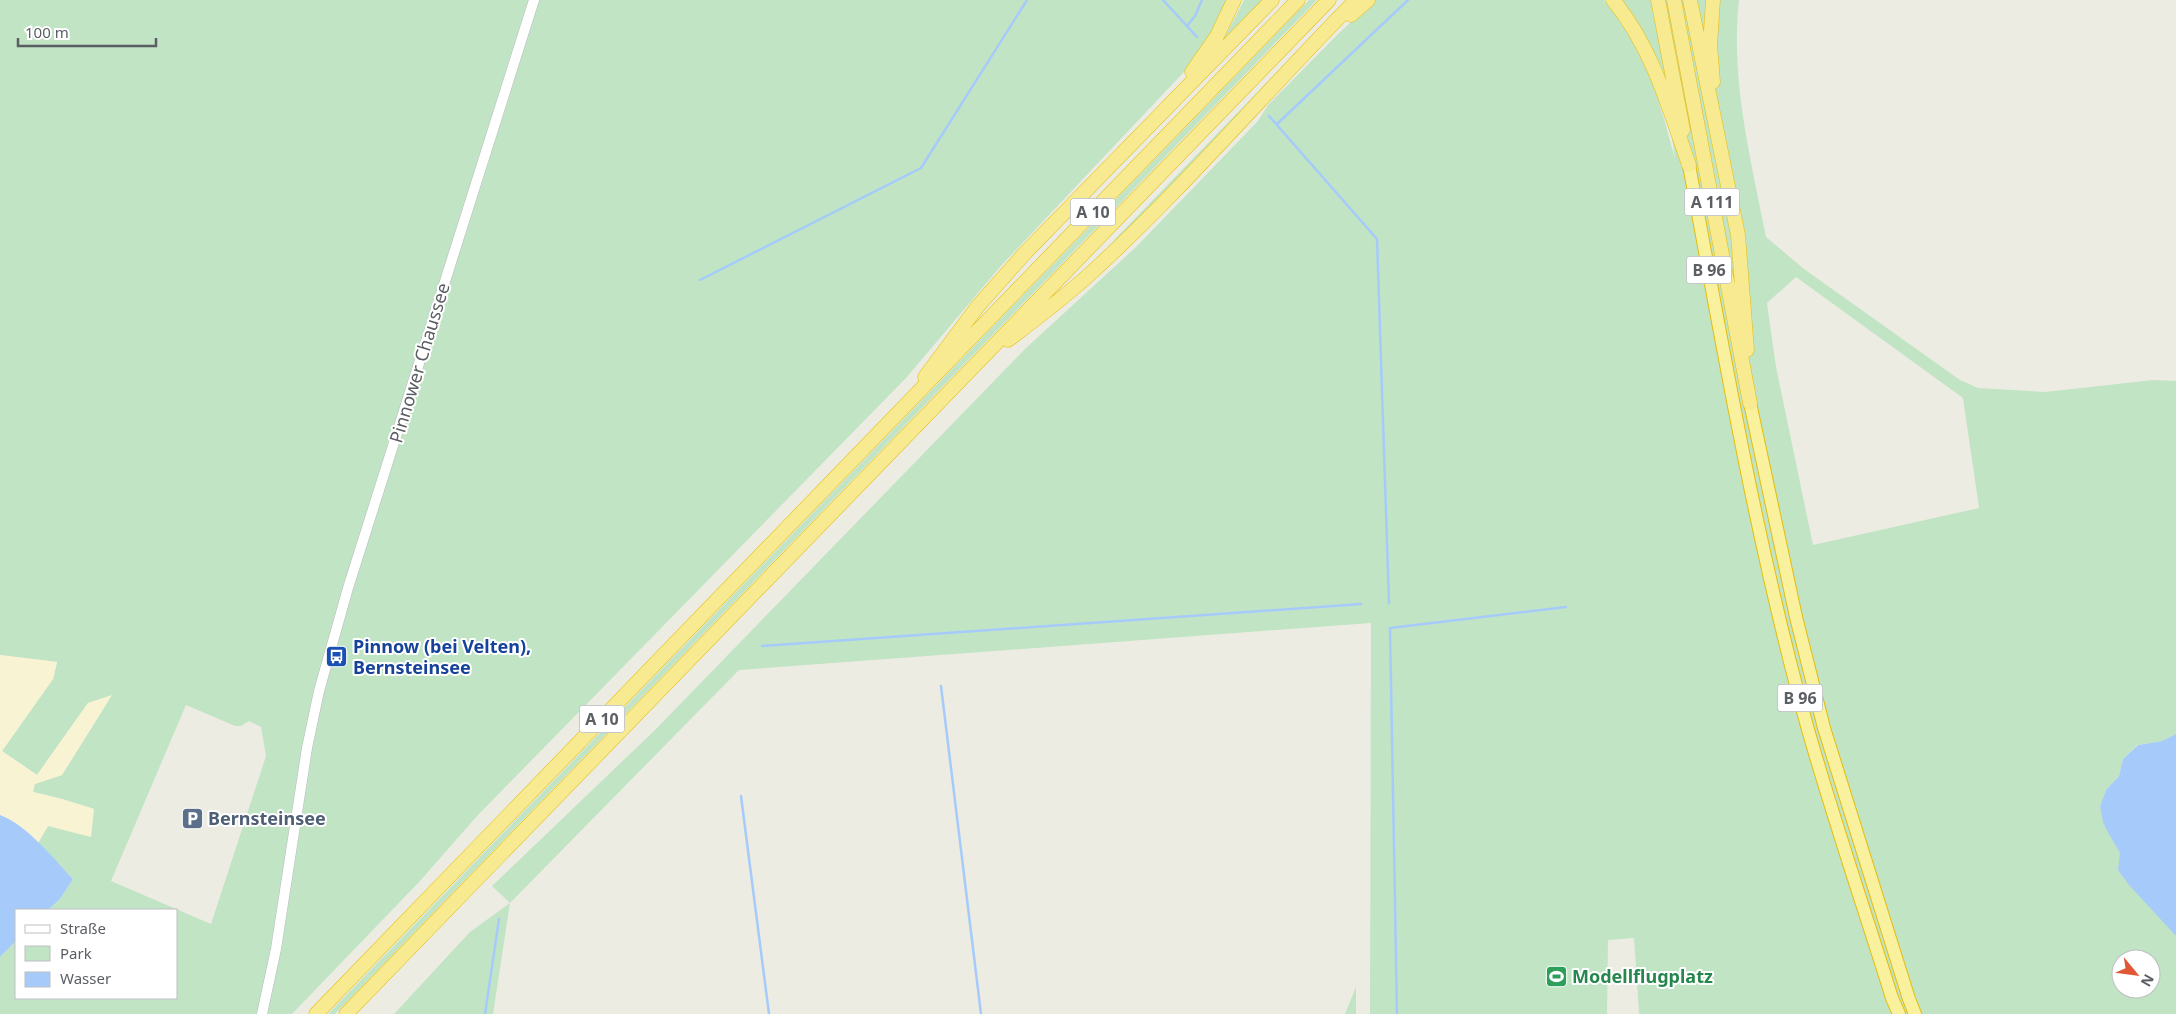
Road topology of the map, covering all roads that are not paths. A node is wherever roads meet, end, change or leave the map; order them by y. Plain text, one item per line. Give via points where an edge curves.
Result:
1 (534, 0) edge
2 (1234, 0) edge
3 (1272, 0) edge
4 (1298, 0) edge
5 (1329, 0) edge
6 (1356, 0) edge
7 (1368, 0) edge
8 (1613, 0) edge
9 (1658, 0) edge
10 (1674, 0) edge
11 (1690, 0) edge
12 (1713, 0) edge
13 (1285, 76) junction
14 (1715, 125) junction
15 (1116, 159) junction
16 (1689, 165) junction
17 (970, 369) junction
18 (1750, 403) junction
19 (888, 425) junction
20 (262, 1014) edge
21 (316, 1014) edge
22 (346, 1014) edge
23 (1899, 1014) edge
24 (1915, 1014) edge

1 - 20 main road, Pinnower Chaussee via 318,690 283,910
2 - 15 highway via 1217,36 1195,69
3 - 15 highway
4 - 19 highway, A 10
5 - 17 highway, A 10
6 - 13 highway
7 - 13 highway
8 - 16 highway via 1643,46
9 - 16 highway, A 111
10 - 18 highway, A 111
11 - 14 highway
12 - 14 highway via 1710,45
13 - 17 highway via 1091,274
14 - 18 highway via 1740,253
15 - 19 highway via 999,282
16 - 23 highway, B 96 via 1728,375 1783,633 1807,727
17 - 22 highway, A 10
18 - 24 highway, B 96 via 1794,608 1824,728
19 - 21 highway, A 10

